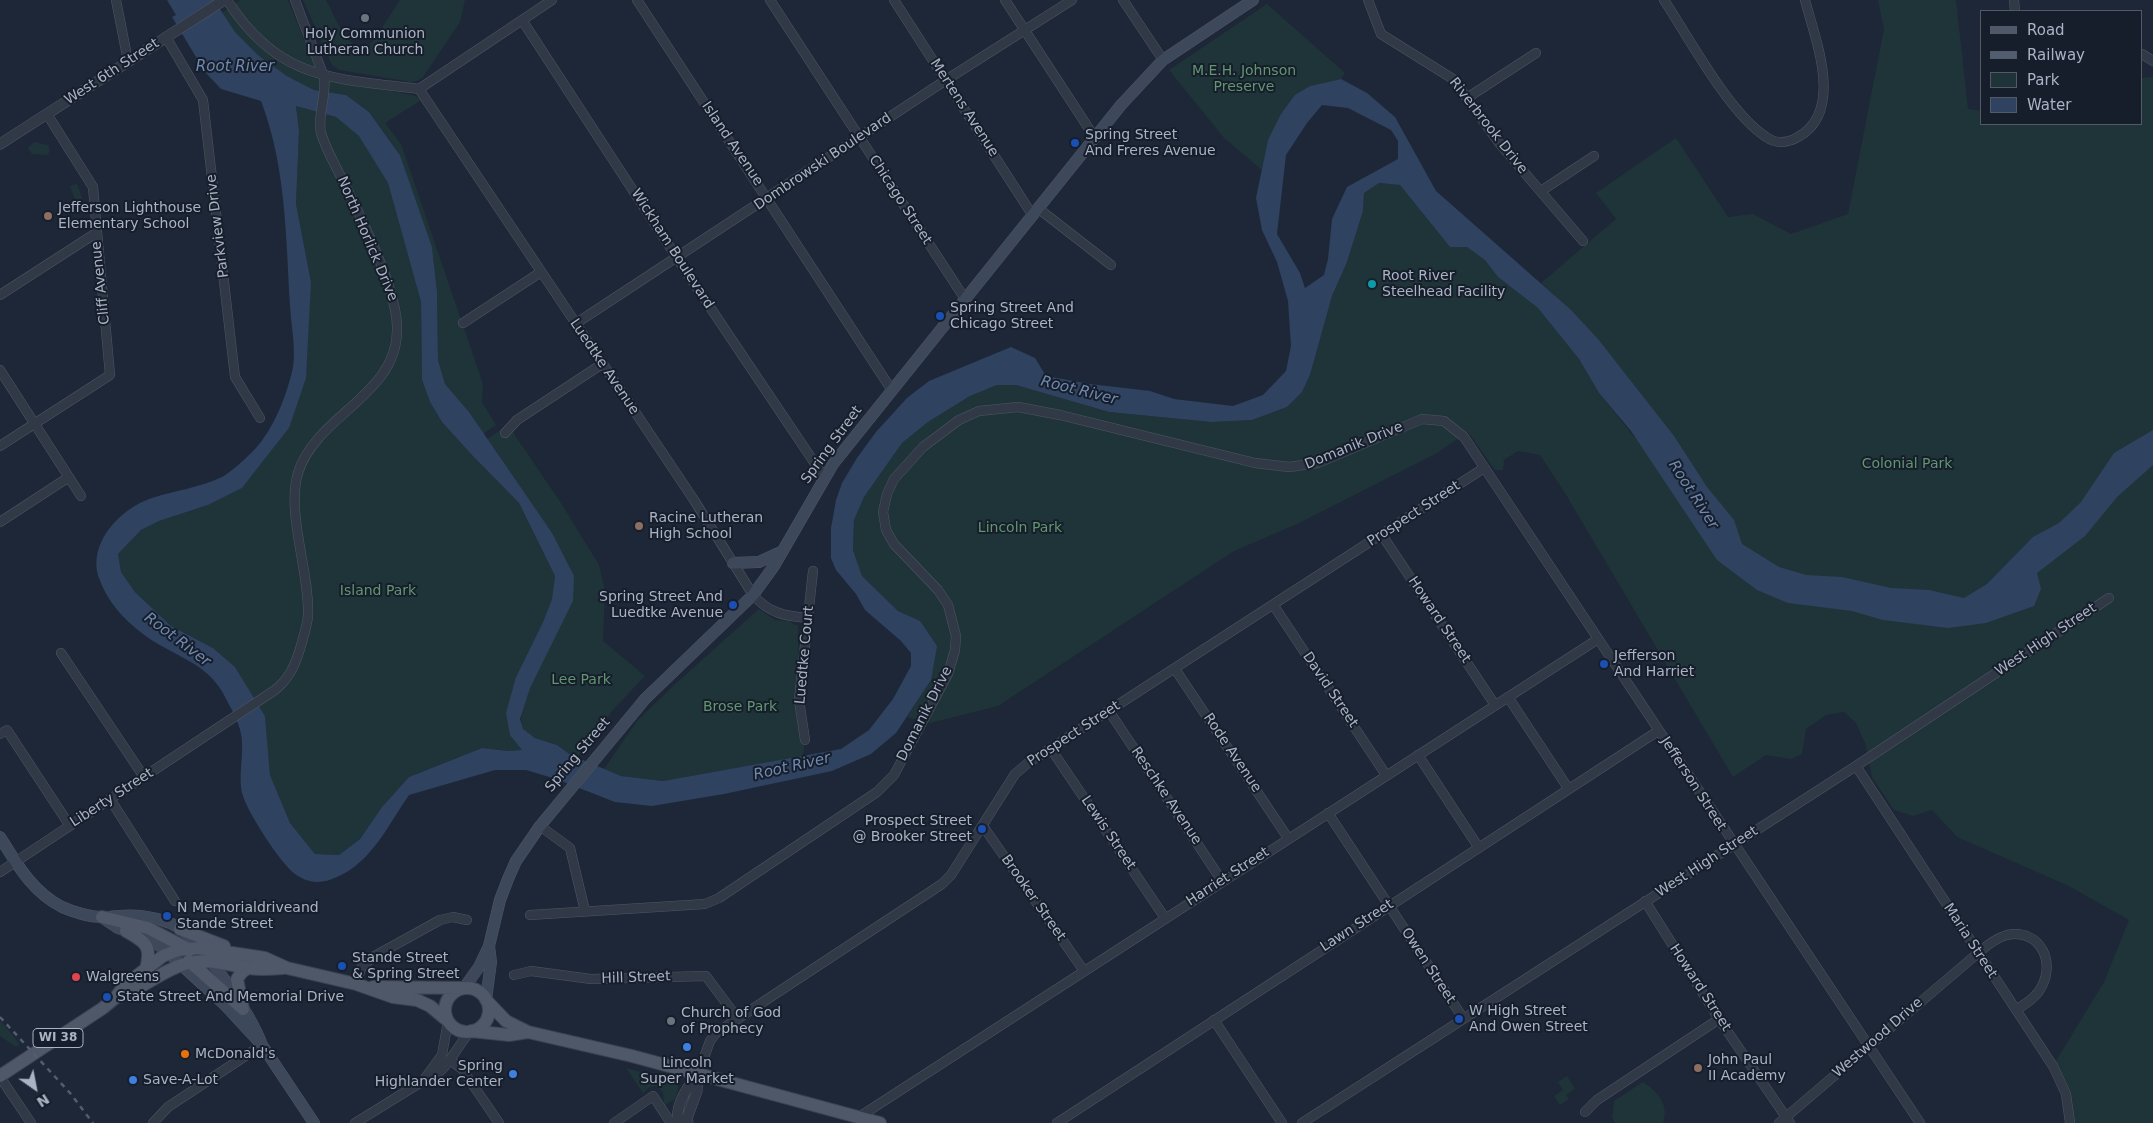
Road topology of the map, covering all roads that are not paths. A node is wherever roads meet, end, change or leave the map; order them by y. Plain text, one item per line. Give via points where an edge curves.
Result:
1 (116, 0) edge
2 (226, 0) edge
3 (295, 0) edge
4 (552, 0) edge
5 (637, 0) edge
6 (770, 0) edge
7 (894, 0) edge
8 (1005, 0) edge
9 (1072, 0) edge
10 (1123, 0) edge
11 (1253, 0) edge
12 (1368, 0) edge
13 (1664, 0) edge
14 (1805, 0) edge
15 (522, 20) junction
16 (1025, 31) junction
17 (166, 37) junction
18 (1536, 53) dead end
19 (1163, 60) junction
20 (128, 61) junction
21 (324, 77) junction
22 (946, 80) junction
23 (419, 89) junction
24 (1467, 98) junction
25 (46, 114) junction
26 (860, 137) junction
27 (1095, 138) junction
28 (0, 144) edge
29 (1594, 156) dead end
30 (1541, 191) junction
31 (768, 198) junction
32 (1036, 213) junction
33 (96, 233) junction
34 (1584, 241) dead end
35 (677, 258) junction
36 (1111, 265) dead end
37 (540, 272) junction
38 (0, 295) edge
39 (965, 299) junction
40 (463, 323) dead end
41 (575, 324) junction
42 (602, 364) junction
43 (0, 370) edge
44 (892, 389) junction
45 (260, 418) dead end
46 (35, 424) junction
47 (505, 433) dead end
48 (0, 446) edge
49 (1484, 468) junction
50 (69, 477) junction
51 (824, 477) junction
52 (81, 496) dead end
53 (0, 522) edge
54 (1382, 534) junction
55 (783, 551) junction
56 (733, 563) junction
57 (813, 571) dead end
58 (753, 595) junction
59 (2109, 598) dead end
60 (1274, 606) junction
61 (808, 618) junction
62 (1598, 638) junction
63 (61, 653) dead end
64 (1175, 669) junction
65 (1508, 697) junction
66 (1496, 705) junction
67 (1109, 711) junction
68 (225, 724) joint
69 (1658, 731) junction
70 (0, 734) edge
71 (805, 740) dead end
72 (1051, 748) junction
73 (1418, 755) junction
74 (1856, 766) junction
75 (1386, 775) junction
76 (144, 777) junction
77 (1568, 788) junction
78 (110, 799) junction
79 (1328, 813) junction
80 (70, 826) junction
81 (540, 826) junction
82 (983, 826) junction
83 (0, 837) edge
84 (1288, 838) junction
85 (1733, 844) junction
86 (1479, 848) junction
87 (16, 861) junction
88 (0, 872) edge
89 (1222, 881) junction
90 (175, 901) dead end
91 (1645, 901) junction
92 (1389, 906) junction
93 (586, 911) junction
94 (530, 915) dead end
95 (102, 917) junction
96 (1165, 918) junction
97 (467, 920) dead end
98 (180, 929) junction
99 (126, 931) junction
100 (489, 946) junction
101 (193, 948) junction
102 (235, 952) junction
103 (169, 953) junction
104 (1978, 953) junction
105 (210, 962) junction
106 (188, 964) junction
107 (248, 968) junction
108 (287, 968) junction
109 (146, 969) junction
110 (1084, 971) junction
111 (514, 975) dead end
112 (360, 986) junction
113 (464, 988) junction
114 (115, 998) junction
115 (486, 1000) junction
116 (243, 1009) junction
117 (2016, 1010) junction
118 (1463, 1018) junction
119 (738, 1019) junction
120 (1719, 1019) junction
121 (1214, 1020) junction
122 (448, 1021) junction
123 (471, 1031) junction
124 (528, 1032) junction
125 (262, 1045) junction
126 (1868, 1047) junction
127 (450, 1060) junction
128 (698, 1074) junction
129 (0, 1076) edge
130 (423, 1081) junction
131 (1585, 1112) dead end
132 (859, 1117) junction
133 (1785, 1121) edge
134 (31, 1123) edge
135 (153, 1123) edge
136 (314, 1123) edge
137 (355, 1123) edge
138 (499, 1123) edge
139 (614, 1123) edge
140 (671, 1123) edge
141 (678, 1123) edge
142 (688, 1123) edge
143 (880, 1123) edge
144 (1057, 1123) edge
145 (1282, 1123) edge
146 (1302, 1123) edge
147 (1920, 1123) edge
148 (2070, 1123) edge

1 - 20 street
2 - 17 street, West 6th Street
2 - 21 street via 266,46 289,64
3 - 21 street, North Horlick Drive
4 - 15 street
5 - 31 street, Island Avenue
6 - 26 street, Chicago Street
7 - 22 street, Mertens Avenue
8 - 16 street
9 - 16 street, Dombrowski Boulevard
10 - 19 street
11 - 19 main road, Spring Street
12 - 24 street, Riverbrook Drive via 1380,34 1448,74
13 - 14 street via 1730,99 1754,126 1771,140 1779,142 1794,140 1810,128 1820,111 1822,66
15 - 23 street
15 - 35 street, Wickham Boulevard
16 - 22 street, Dombrowski Boulevard
16 - 27 street
17 - 20 street, West 6th Street
17 - 45 street, Parkview Drive via 203,100 235,377
18 - 24 street
19 - 27 main road, Spring Street
20 - 25 street, West 6th Street
21 - 23 street
21 - 68 street, North Horlick Drive via 326,89 321,121 325,145 369,236 396,310 398,329 392,358 375,384 318,440 298,472 296,505 308,617 294,667 283,684
22 - 26 street, Dombrowski Boulevard
22 - 32 street, Mertens Avenue
23 - 37 street, Luedtke Avenue
24 - 30 street, Riverbrook Drive via 1500,144
25 - 28 street, West 6th Street
25 - 33 street, Cliff Avenue via 93,188
26 - 31 street, Dombrowski Boulevard
26 - 39 street, Chicago Street
27 - 32 main road, Spring Street
29 - 30 street
30 - 34 street, Riverbrook Drive
31 - 35 street, Dombrowski Boulevard
31 - 44 street, Island Avenue
32 - 36 street, Mertens Avenue
32 - 39 main road, Spring Street
33 - 38 street
33 - 46 street, Cliff Avenue via 110,375
35 - 41 street, Dombrowski Boulevard
35 - 51 street, Wickham Boulevard
37 - 40 street
37 - 41 street, Luedtke Avenue
39 - 44 main road, Spring Street
41 - 42 street, Luedtke Avenue
42 - 47 street via 518,420
42 - 56 street, Luedtke Avenue
43 - 46 street
44 - 51 main road, Spring Street
46 - 48 street
46 - 50 street
49 - 54 street, Prospect Street
49 - 62 street, Jefferson Street
49 - 93 street, Domanik Drive via 1458,430 1436,419 1414,422 1327,459 1299,467 1255,463 1060,414 1018,407 979,411 959,420 923,447 900,471 887,494 883,512 886,530 894,544 948,605 956,636 948,674 894,775 877,792 719,898 693,906
50 - 52 street
50 - 53 street
51 - 55 main road, Spring Street
54 - 60 street, Prospect Street
54 - 66 street, Howard Street
55 - 56 main road via 759,562
55 - 58 main road, Spring Street
56 - 58 street, Luedtke Avenue
57 - 61 street, Luedtke Court
58 - 61 street, Luedtke Avenue via 775,613
58 - 81 main road, Spring Street via 657,686 601,749
59 - 74 street, West High Street
60 - 64 street, Prospect Street
60 - 75 street, David Street
61 - 71 street, Luedtke Court via 799,700
62 - 65 street, Harriet Street
62 - 69 street, Jefferson Street
63 - 76 street
64 - 67 street, Prospect Street
64 - 84 street, Rode Avenue
65 - 66 street, Harriet Street
65 - 77 street
66 - 73 street, Harriet Street
67 - 72 street, Prospect Street
67 - 89 street, Reschke Avenue
68 - 76 street, Liberty Street
69 - 77 street, Lawn Street
69 - 85 street, Jefferson Street
70 - 80 street via 7,730
72 - 82 street, Prospect Street via 1015,774
72 - 96 street, Lewis Street
73 - 75 street, Harriet Street
73 - 86 street
74 - 85 street, West High Street
74 - 104 street, Maria Street
75 - 79 street, Harriet Street
76 - 78 street, Liberty Street
77 - 86 street, Lawn Street
78 - 80 street, Liberty Street
78 - 90 street
79 - 84 street, Harriet Street
79 - 92 street, Owen Street
80 - 87 street, Liberty Street
81 - 93 street via 570,848
81 - 100 main road, Spring Street via 508,879
82 - 110 street, Brooker Street
82 - 119 street, Prospect Street via 942,884
83 - 87 main road
84 - 89 street, Harriet Street
85 - 91 street, West High Street
85 - 126 street, Jefferson Street
86 - 92 street, Lawn Street
87 - 88 street, Liberty Street
87 - 95 main road via 33,886 51,901 63,908
89 - 96 street, Harriet Street
91 - 118 street, West High Street
91 - 120 street, Howard Street
92 - 118 street, Owen Street
92 - 121 street, Lawn Street
93 - 94 street, Domanik Drive
95 - 98 main road via 123,914 159,919
95 - 99 main road
95 - 101 main road via 148,928
96 - 110 street, Harriet Street
97 - 112 street via 453,917 440,920 373,956 361,968
98 - 101 main road
98 - 102 main road
99 - 103 main road via 152,940
99 - 109 main road via 148,949
100 - 113 main road, Spring Street
100 - 115 main road, Spring Street via 491,962
101 - 102 main road, WI 38
101 - 103 main road, WI 38
101 - 105 main road
102 - 108 main road, WI 38 via 265,958
103 - 106 main road
103 - 109 main road, WI 38
104 - 117 street, Maria Street
104 - 117 street, Westwood Drive via 2008,935 2032,939 2042,948 2049,969 2043,984 2039,992
104 - 126 street, Westwood Drive
105 - 106 main road, WI 38
105 - 107 main road, WI 38
105 - 116 main road
106 - 114 main road, WI 38 via 172,969 130,994
106 - 116 main road
106 - 125 main road
107 - 108 main road, WI 38
107 - 116 main road via 237,979
108 - 112 main road, WI 38
109 - 114 main road, WI 38 via 126,984
110 - 132 street, Harriet Street
111 - 119 street, Hill Street via 532,971 591,979 706,976
112 - 113 main road, WI 38
112 - 122 main road, WI 38 via 393,997 418,1000
113 - 115 main road, WI 38 via 477,990
113 - 122 main road via 447,1000 445,1014
114 - 129 main road, WI 38
115 - 123 main road via 486,1019 483,1025
115 - 124 main road, WI 38 via 506,1021
116 - 125 main road
117 - 148 street, Maria Street via 2060,1080 2069,1107
118 - 146 street, West High Street
119 - 128 street, Prospect Street via 712,1037
120 - 131 street via 1597,1100
120 - 133 street, Howard Street
121 - 144 street, Lawn Street
121 - 145 street
122 - 123 main road, WI 38 via 458,1030
122 - 130 street via 442,1055
123 - 124 main road, WI 38 via 509,1035
123 - 127 street
124 - 128 main road, WI 38
125 - 135 street via 168,1107
125 - 136 main road
126 - 133 street, Westwood Drive
126 - 147 street, Jefferson Street
127 - 130 street via 434,1077
127 - 138 street via 462,1069
128 - 132 main road, WI 38
128 - 141 street via 686,1088 677,1114
128 - 142 street
129 - 134 street
130 - 137 street
132 - 143 main road, WI 38
139 - 140 street via 653,1096

